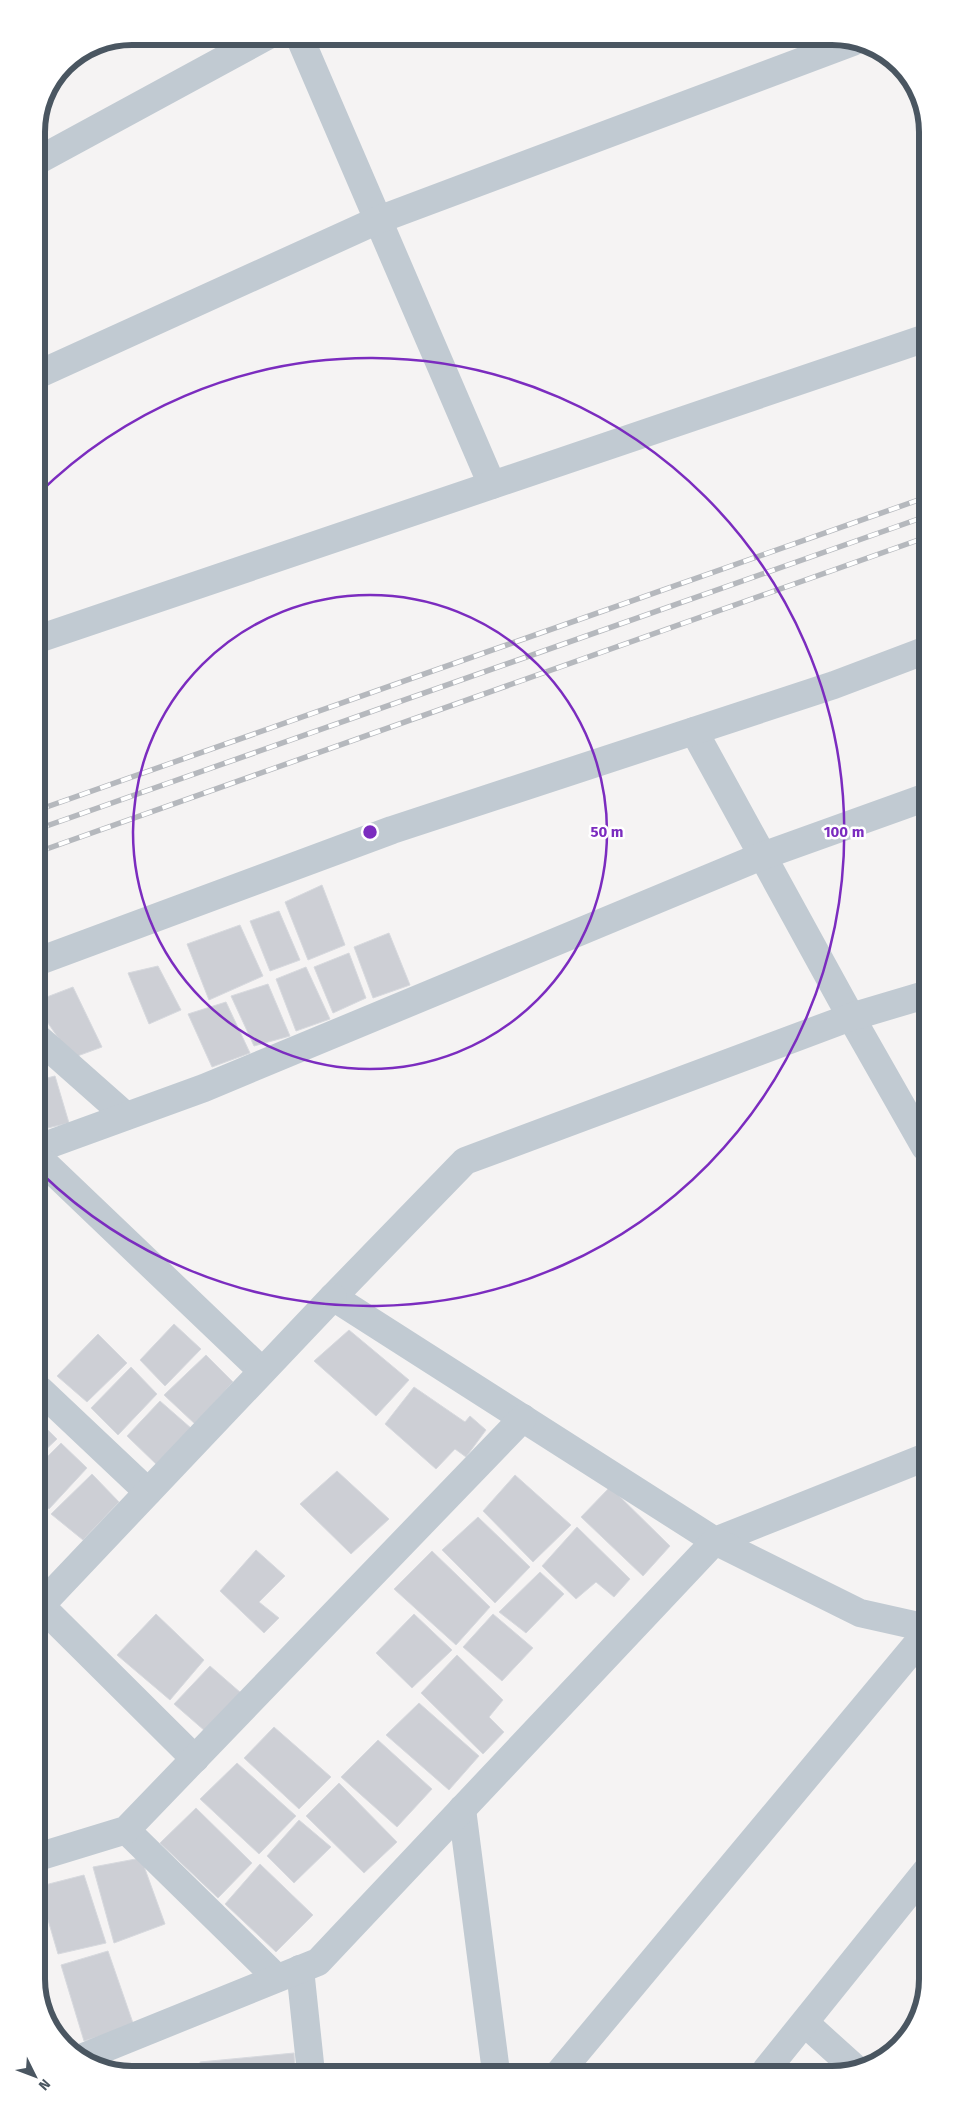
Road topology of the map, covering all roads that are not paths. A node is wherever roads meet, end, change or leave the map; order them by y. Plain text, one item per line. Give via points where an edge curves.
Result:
1 (250, 45) edge
2 (303, 45) edge
3 (843, 46) edge
4 (45, 156) edge
5 (378, 220) junction
6 (919, 340) edge
7 (45, 371) edge
8 (492, 485) junction
9 (45, 637) edge
10 (919, 653) edge
11 (694, 731) junction
12 (919, 800) edge
13 (762, 856) junction
14 (45, 959) edge
15 (919, 997) edge
16 (850, 1017) junction
17 (45, 1044) edge
18 (126, 1116) junction
19 (919, 1135) edge
20 (45, 1146) edge
21 (45, 1164) edge
22 (333, 1297) junction
23 (262, 1371) junction
24 (45, 1395) edge
25 (523, 1418) junction
26 (919, 1460) edge
27 (148, 1492) junction
28 (715, 1541) junction
29 (45, 1601) edge
30 (45, 1611) edge
31 (919, 1626) edge
32 (919, 1642) edge
33 (195, 1759) junction
34 (462, 1809) junction
35 (126, 1830) junction
36 (45, 1855) edge
37 (919, 1881) edge
38 (289, 1974) junction
39 (804, 2022) junction
40 (91, 2055) edge
41 (850, 2063) edge
42 (309, 2066) edge
43 (495, 2066) edge
44 (565, 2066) edge
45 (769, 2066) edge

1 - 4 street
2 - 5 street
3 - 5 street
5 - 7 street
5 - 8 street
6 - 8 street
8 - 9 street
10 - 11 street
11 - 13 street
11 - 14 street via 392,830
12 - 13 street
13 - 16 street
13 - 18 street via 204,1088
15 - 16 street
16 - 19 street
16 - 22 street via 465,1161
17 - 18 street
18 - 20 street
21 - 23 street
22 - 23 street
22 - 25 street
23 - 27 street
24 - 27 street
25 - 28 street
25 - 33 street
26 - 28 street
27 - 29 street
28 - 31 street via 860,1613
28 - 34 street
30 - 33 street
32 - 44 street
33 - 35 street
34 - 38 street via 318,1962
34 - 43 street
35 - 36 street
35 - 38 street
37 - 39 street
38 - 40 street
38 - 42 street
39 - 41 street
39 - 45 street

